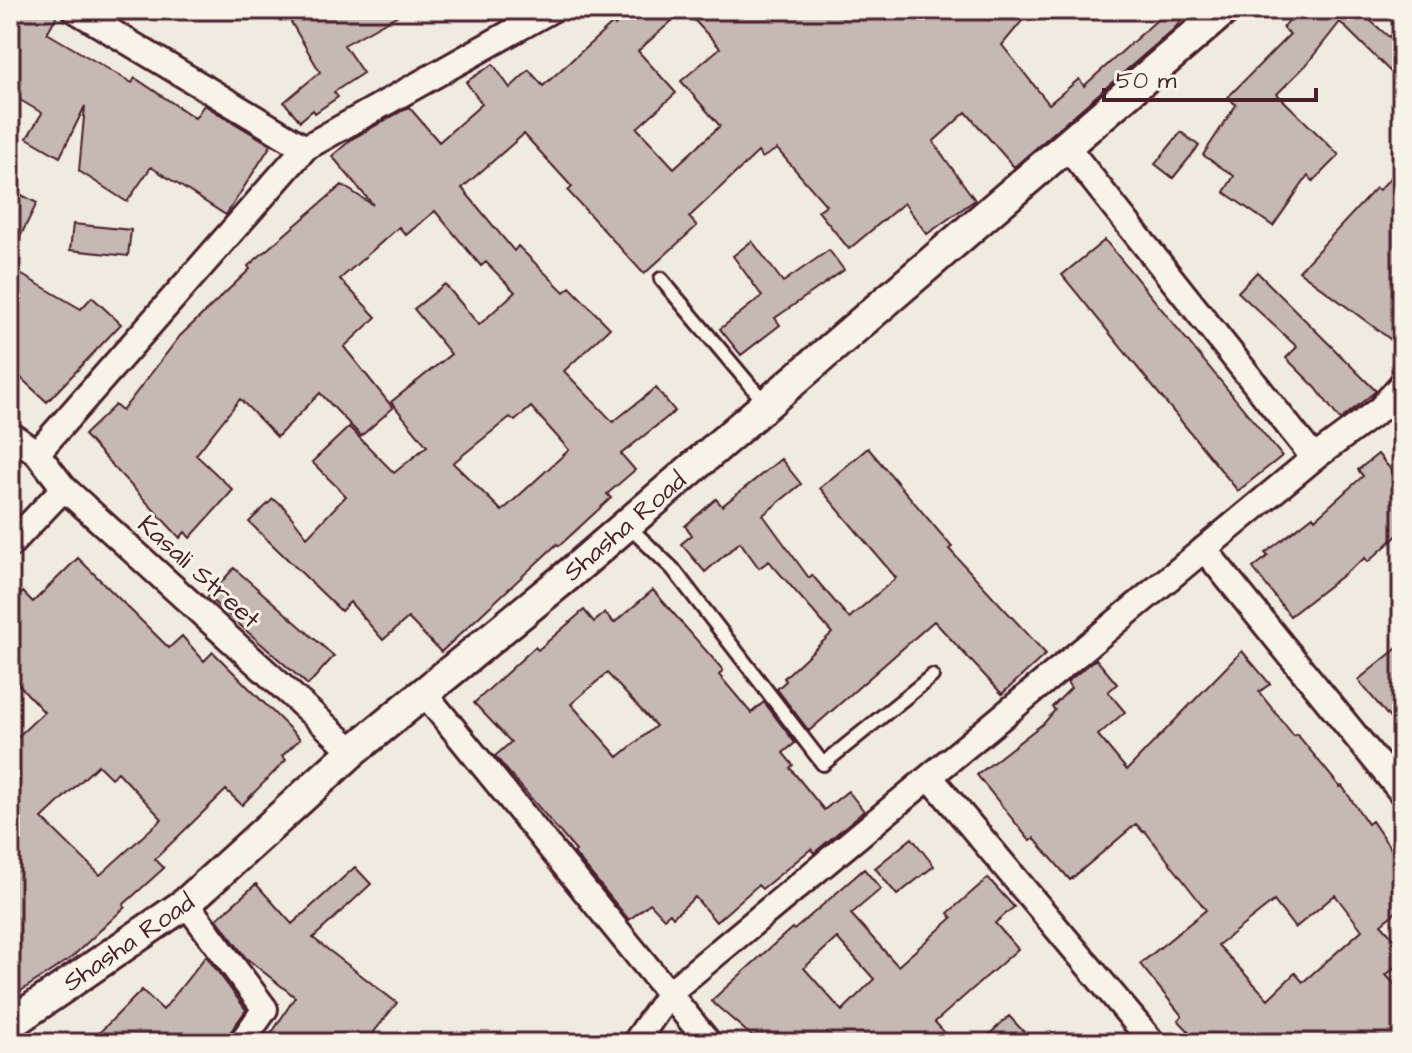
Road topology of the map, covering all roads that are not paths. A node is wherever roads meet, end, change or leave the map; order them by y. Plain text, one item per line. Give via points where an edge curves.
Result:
1 (75, 10) edge
2 (551, 10) edge
3 (1224, 10) edge
4 (1067, 147) junction
5 (305, 148) junction
6 (661, 279) dead end
7 (1402, 384) edge
8 (766, 404) junction
9 (10, 434) edge
10 (37, 453) junction
11 (1314, 458) junction
12 (64, 488) junction
13 (627, 525) junction
14 (10, 545) edge
15 (1204, 549) junction
16 (932, 676) dead end
17 (425, 694) junction
18 (353, 751) junction
19 (930, 777) junction
20 (1402, 793) edge
21 (186, 903) junction
22 (670, 992) junction
23 (10, 1024) edge
24 (241, 1043) edge
25 (635, 1043) edge
26 (709, 1043) edge
27 (1153, 1043) edge

1 - 5 street
2 - 5 street
3 - 4 street, Shasha Road
4 - 8 street, Shasha Road
4 - 11 street
5 - 10 street
6 - 8 lane
7 - 11 street via 1380,409
8 - 13 street, Shasha Road
9 - 10 street, Kasali Street
10 - 12 street, Kasali Street
11 - 15 street
12 - 14 street
12 - 18 street, Kasali Street
13 - 16 lane via 673,569 823,764
13 - 17 street, Shasha Road
15 - 19 street
15 - 20 street
17 - 18 street, Shasha Road
17 - 22 street
18 - 21 street, Shasha Road
19 - 22 street
19 - 27 street
21 - 23 street, Shasha Road
21 - 24 street via 265,1009
22 - 25 street
22 - 26 street

